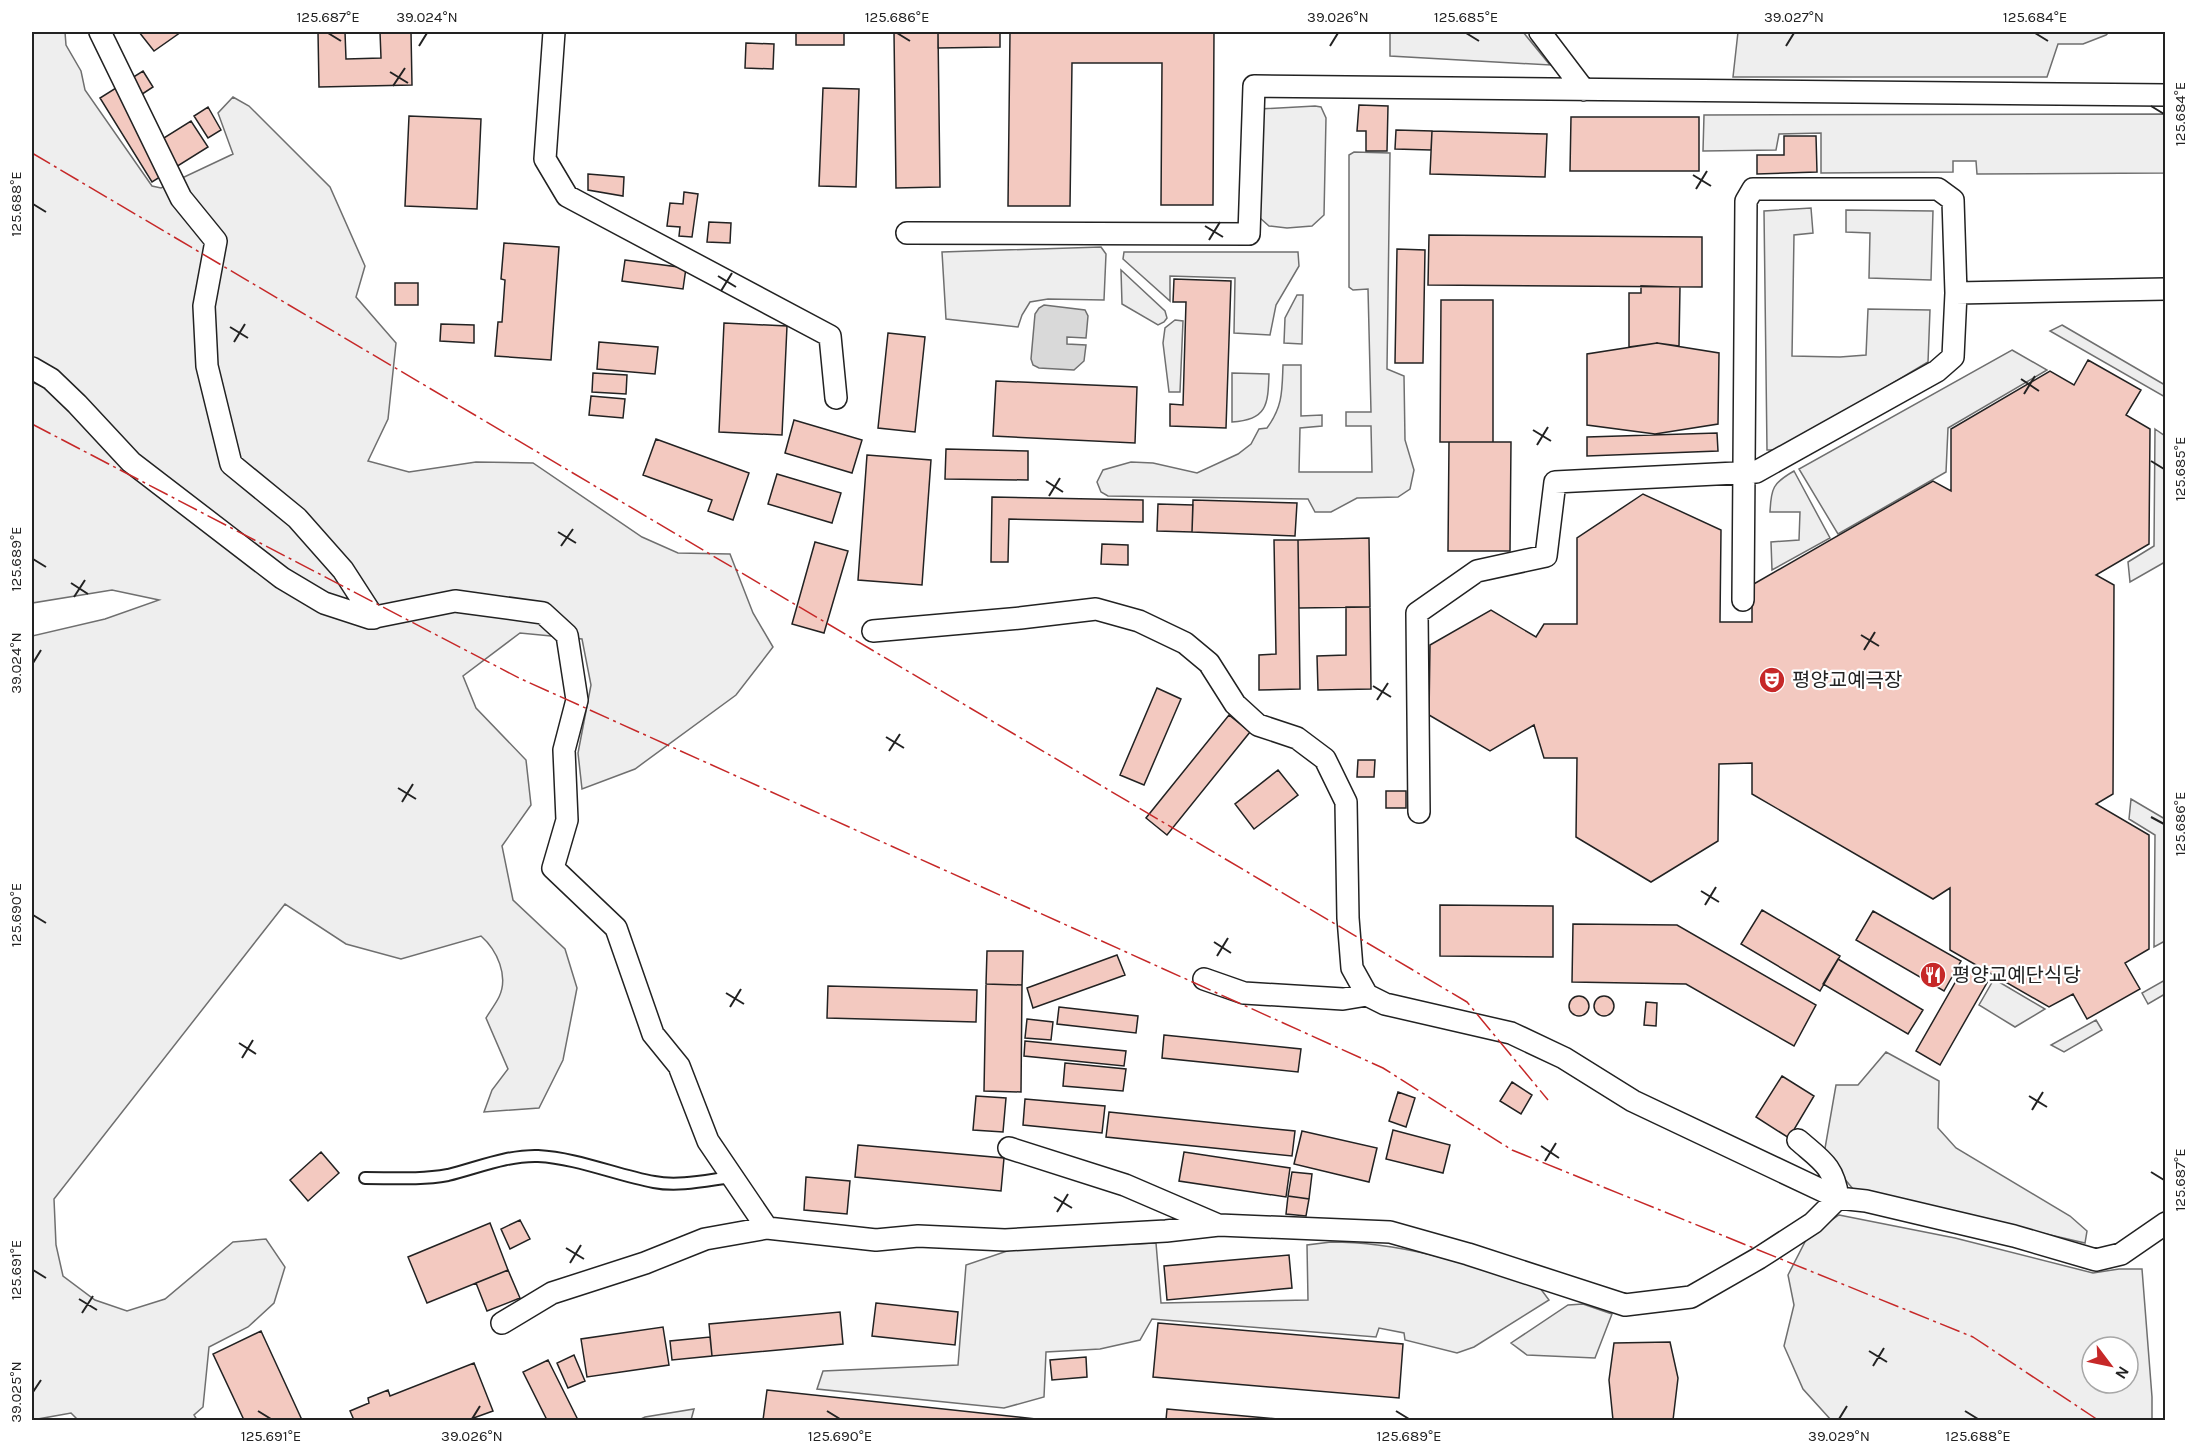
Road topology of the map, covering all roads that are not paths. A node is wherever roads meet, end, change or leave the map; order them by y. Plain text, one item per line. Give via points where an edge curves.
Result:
1 (100, 32) edge
2 (554, 32) edge
3 (1540, 32) edge
4 (1584, 90) junction
5 (2166, 95) edge
6 (907, 233) dead end
7 (2166, 289) edge
8 (1956, 293) junction
9 (32, 368) edge
10 (836, 398) dead end
11 (1742, 473) junction
12 (1743, 600) dead end
13 (374, 618) junction
14 (873, 631) dead end
15 (1419, 812) dead end
16 (1204, 979) dead end
17 (1367, 995) junction
18 (1798, 1140) dead end
19 (1008, 1148) dead end
20 (732, 1177) junction
21 (365, 1178) dead end
22 (1838, 1198) junction
23 (2166, 1223) edge
24 (1219, 1225) junction
25 (767, 1228) junction
26 (502, 1323) dead end

1 - 13 street via 182,198 216,241 204,306 207,366 231,464 297,518 343,570
2 - 10 street via 545,159 567,196 830,336
3 - 4 street
4 - 5 street
4 - 6 street via 1254,86 1249,234
7 - 8 street
8 - 11 street via 1953,357 1937,372 1756,472
8 - 11 street via 1953,200 1938,189 1753,189 1746,201
9 - 13 street via 51,379 131,462 282,578 324,603
11 - 12 street
11 - 15 street via 1555,482 1546,556 1477,571 1417,613
13 - 20 street via 455,601 543,613 567,635 577,700 564,750 567,820 553,868 616,927 653,1034 679,1066 708,1141
14 - 17 street via 1096,609 1139,621 1185,643 1209,663 1235,704 1258,725 1297,738 1324,759 1346,802 1352,968
16 - 17 street via 1244,993 1343,999
17 - 22 street via 1385,1004 1511,1033 1564,1058 1633,1101
18 - 22 street via 1823,1160 1836,1180
19 - 24 street via 1125,1185
20 - 21 lane via 657,1183 536,1156 417,1179
20 - 25 street
22 - 23 street via 2014,1236 2096,1260 2121,1254
22 - 24 street via 1813,1223 1691,1298 1624,1305 1390,1232
24 - 25 street via 1005,1240 918,1236 876,1240
25 - 26 street via 705,1239 552,1293

